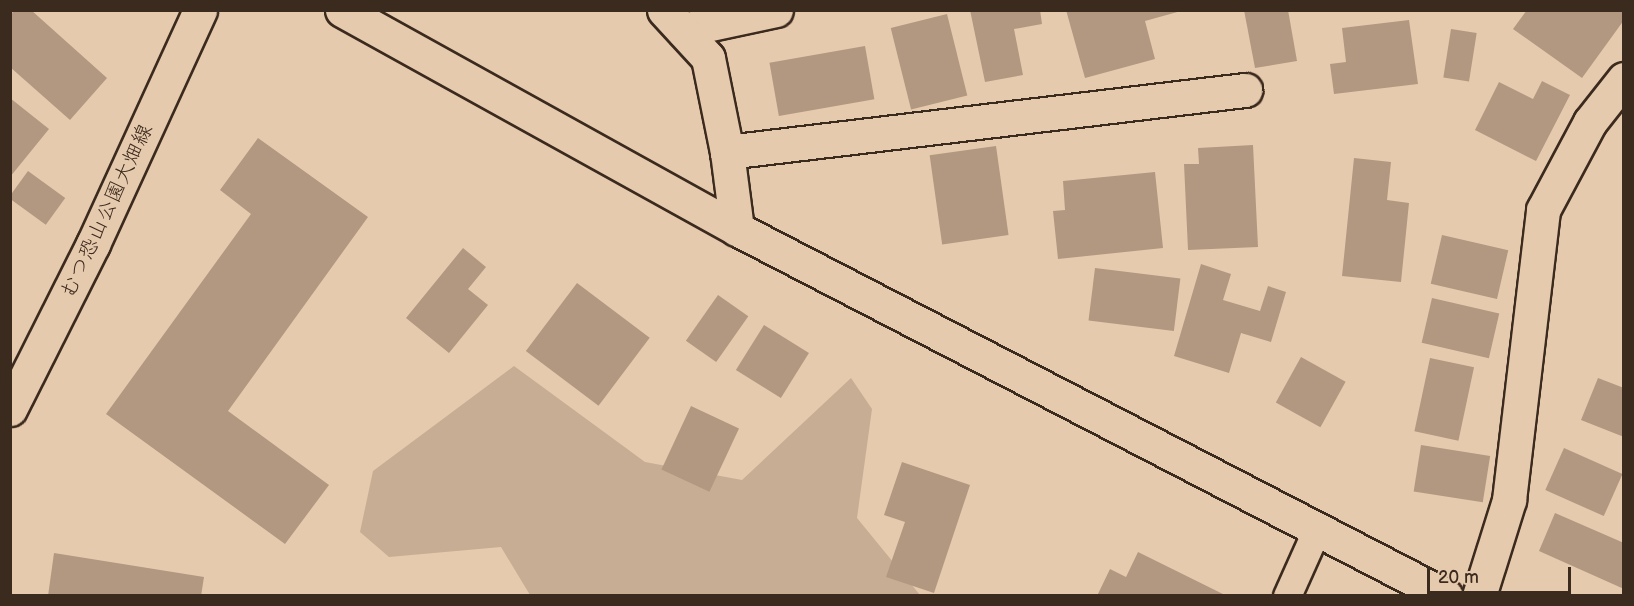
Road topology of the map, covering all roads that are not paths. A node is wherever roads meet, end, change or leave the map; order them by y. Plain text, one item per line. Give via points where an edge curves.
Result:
1 (200, 10) edge
2 (342, 10) edge
3 (776, 10) edge
4 (673, 20) edge
5 (1623, 79) edge
6 (1245, 90) dead end
7 (727, 152) junction
8 (737, 229) junction
9 (10, 409) edge
10 (1317, 529) junction
11 (1287, 596) edge
12 (1446, 596) edge
13 (1479, 596) edge

1 - 9 street, むつ恐山公園大畑線 via 93,244
2 - 8 street
3 - 4 street
4 - 7 street via 708,58
5 - 13 street via 1590,122 1543,210 1509,501
6 - 7 street
7 - 8 street
8 - 10 street
10 - 11 lane
10 - 12 street

